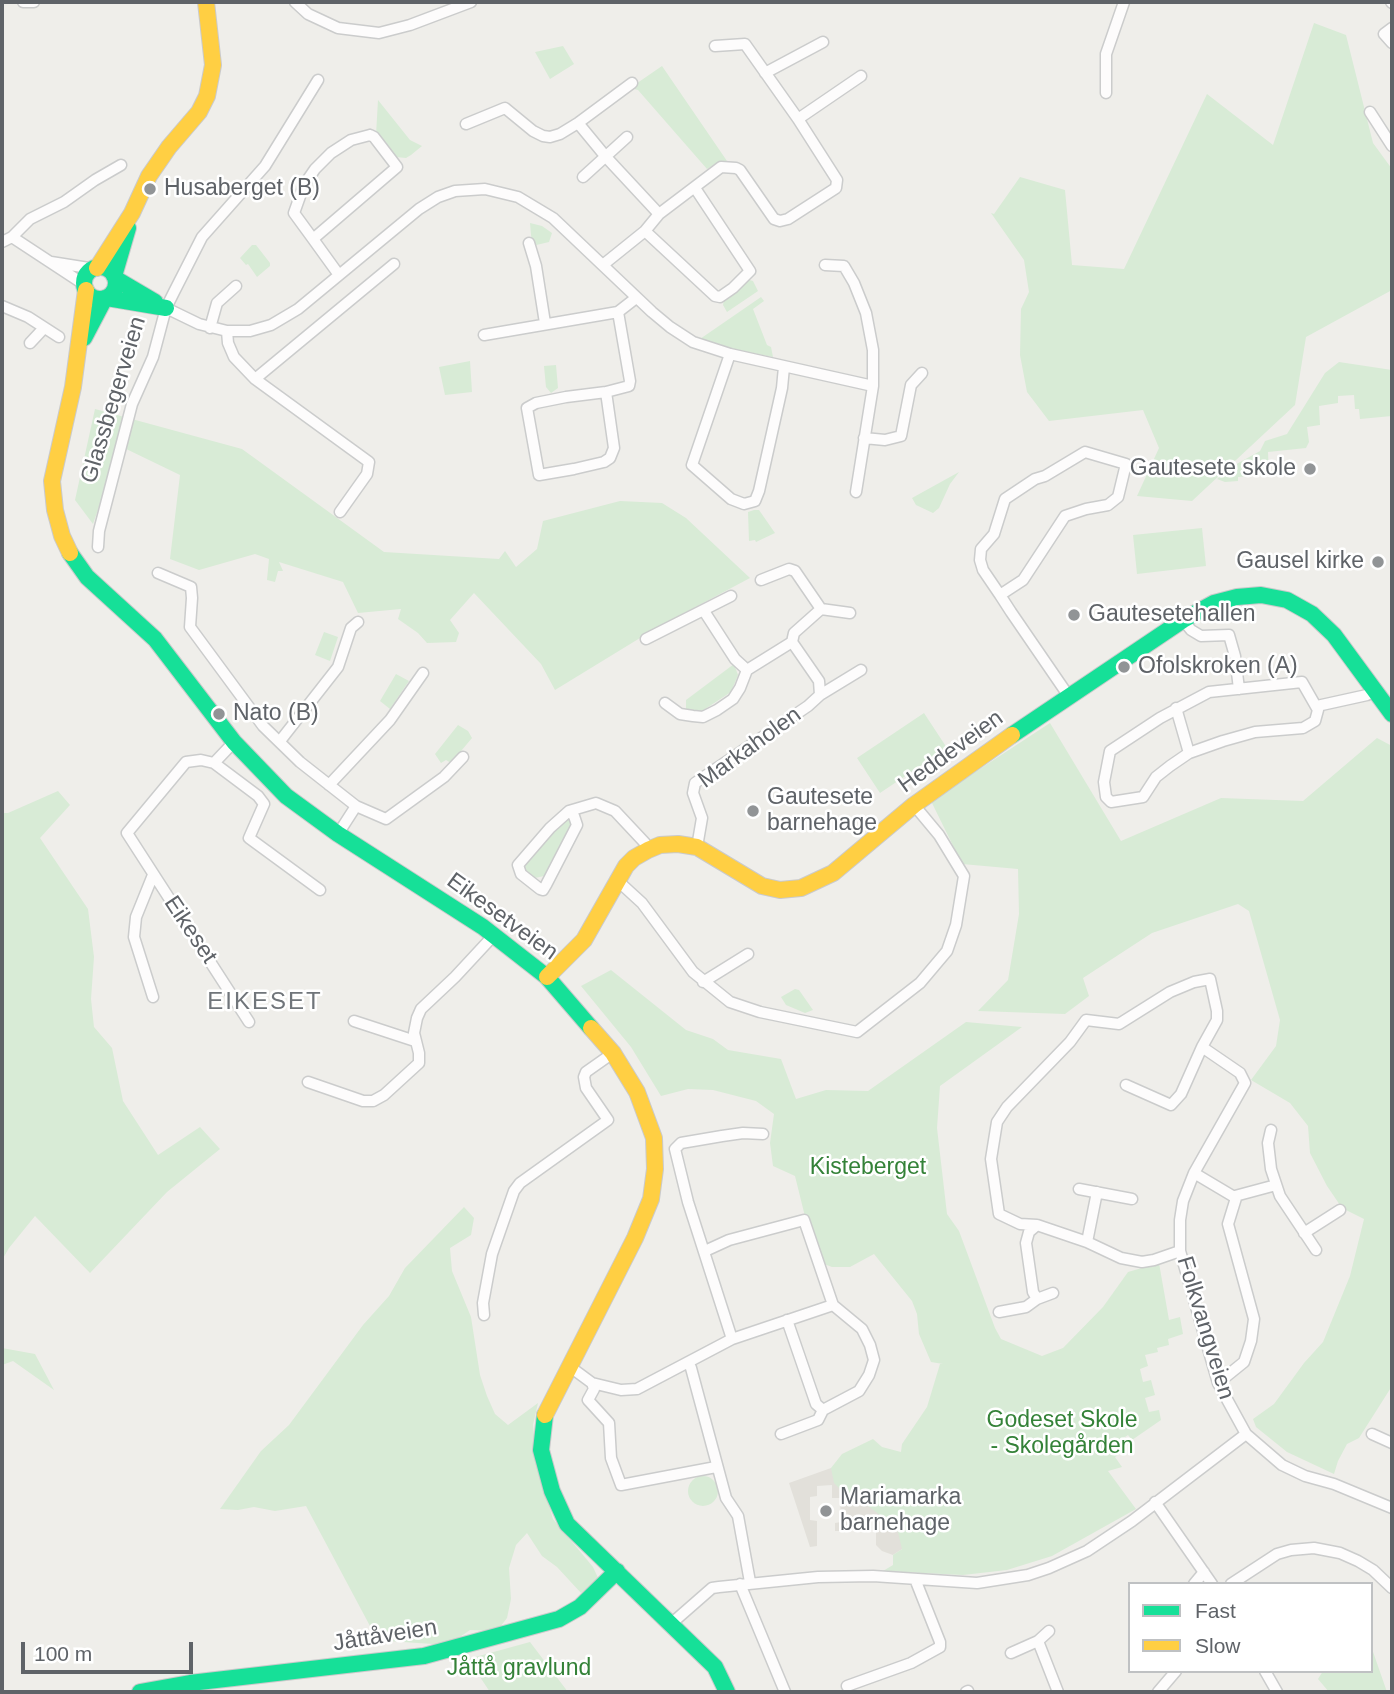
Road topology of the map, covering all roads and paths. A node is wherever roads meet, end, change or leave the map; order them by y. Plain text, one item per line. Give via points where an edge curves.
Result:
1 (23, 2) edge
2 (34, 2) edge
3 (206, 2) edge
4 (295, 2) edge
5 (471, 2) edge
6 (1124, 2) edge
7 (1392, 28) edge
8 (823, 42) dead end
9 (1392, 43) edge
10 (715, 46) dead end
11 (765, 73) junction
12 (861, 76) dead end
13 (318, 80) dead end
14 (632, 83) dead end
15 (1106, 93) dead end
16 (1370, 112) dead end
17 (798, 119) junction
18 (466, 124) dead end
19 (578, 124) junction
20 (627, 137) dead end
21 (1392, 146) edge
22 (606, 157) junction
23 (121, 165) dead end
24 (583, 177) dead end
25 (695, 188) junction
26 (132, 213) junction
27 (659, 214) junction
28 (645, 231) junction
29 (7, 239) edge
30 (313, 239) junction
31 (529, 243) dead end
32 (48, 262) junction
33 (394, 264) dead end
34 (604, 264) junction
35 (825, 265) dead end
36 (96, 268) junction
37 (339, 275) junction
38 (115, 278) junction
39 (236, 286) dead end
40 (85, 288) junction
41 (106, 298) junction
42 (636, 298) junction
43 (2, 306) edge
44 (166, 308) junction
45 (618, 312) junction
46 (545, 323) junction
47 (44, 328) junction
48 (210, 328) junction
49 (227, 331) junction
50 (484, 335) dead end
51 (59, 337) dead end
52 (30, 343) dead end
53 (80, 346) junction
54 (730, 354) junction
55 (784, 366) junction
56 (922, 373) dead end
57 (255, 379) junction
58 (873, 386) junction
59 (607, 393) junction
60 (864, 438) junction
61 (856, 492) dead end
62 (340, 512) dead end
63 (98, 547) dead end
64 (158, 573) dead end
65 (761, 580) dead end
66 (1000, 595) junction
67 (731, 596) dead end
68 (821, 609) junction
69 (704, 611) junction
70 (850, 613) dead end
71 (1183, 620) junction
72 (358, 622) dead end
73 (646, 639) dead end
74 (792, 642) junction
75 (747, 670) junction
76 (861, 670) dead end
77 (423, 673) dead end
78 (1239, 689) junction
79 (1374, 691) junction
80 (820, 695) junction
81 (1070, 698) junction
82 (665, 703) dead end
83 (1317, 706) junction
84 (1177, 708) junction
85 (1392, 714) edge
86 (280, 741) junction
87 (234, 742) junction
88 (1189, 753) junction
89 (463, 757) dead end
90 (214, 763) junction
91 (329, 785) junction
92 (914, 805) junction
93 (356, 806) junction
94 (569, 811) junction
95 (338, 834) junction
96 (697, 847) junction
97 (648, 850) junction
98 (153, 875) junction
99 (618, 881) junction
100 (320, 890) dead end
101 (494, 935) junction
102 (748, 954) dead end
103 (547, 977) junction
104 (703, 982) junction
105 (153, 997) dead end
106 (354, 1021) dead end
107 (249, 1022) dead end
108 (415, 1041) junction
109 (1202, 1047) junction
110 (613, 1053) junction
111 (307, 1082) dead end
112 (1126, 1085) dead end
113 (1271, 1130) dead end
114 (763, 1133) dead end
115 (1194, 1173) junction
116 (1276, 1185) junction
117 (1079, 1189) dead end
118 (1097, 1192) junction
119 (1235, 1196) junction
120 (1132, 1199) dead end
121 (1340, 1210) dead end
122 (1037, 1225) junction
123 (1304, 1233) junction
124 (1087, 1242) junction
125 (1316, 1250) dead end
126 (705, 1251) junction
127 (1180, 1251) junction
128 (1053, 1293) dead end
129 (1037, 1299) junction
130 (833, 1305) junction
131 (999, 1312) dead end
132 (484, 1315) dead end
133 (787, 1320) junction
134 (732, 1339) junction
135 (688, 1362) junction
136 (569, 1366) junction
137 (1218, 1382) junction
138 (592, 1383) junction
139 (822, 1410) junction
140 (781, 1434) dead end
141 (1246, 1434) junction
142 (1372, 1434) dead end
143 (1392, 1443) edge
144 (716, 1467) junction
145 (1155, 1502) junction
146 (1392, 1508) edge
147 (617, 1571) junction
148 (1204, 1572) junction
149 (915, 1579) junction
150 (1196, 1582) edge
151 (1211, 1582) edge
152 (1234, 1582) edge
153 (745, 1583) junction
154 (1392, 1588) edge
155 (671, 1623) junction
156 (1049, 1631) dead end
157 (1038, 1641) junction
158 (1012, 1653) dead end
159 (1174, 1673) edge
160 (1266, 1673) edge
161 (847, 1686) dead end
162 (140, 1692) edge
163 (727, 1692) edge
164 (785, 1692) edge
165 (1058, 1692) edge
166 (1158, 1692) edge
167 (1277, 1692) edge

1 - 2 street
3 - 26 main road via 213,65 207,96 153,169
4 - 5 street via 308,14 338,28 370,33 400,29
6 - 15 street via 1106,54
7 - 9 street via 1384,34
8 - 11 street
10 - 11 street via 745,44
11 - 17 street
12 - 17 street
13 - 44 street, Glassbegerveien via 265,166 202,237
14 - 19 street
16 - 21 street
17 - 25 street via 836,180 833,191 780,221 736,167 721,167
18 - 19 street via 505,108 543,136 560,134
19 - 22 street
20 - 22 street
22 - 24 street
22 - 27 street
23 - 29 street via 30,219
25 - 27 street
25 - 28 street via 750,271 733,288 715,296
26 - 36 main road
26 - 38 main road
27 - 28 street
28 - 34 street
29 - 32 street
30 - 30 street via 294,213 304,185 331,153 360,136 374,136 397,167
30 - 37 street
31 - 46 street
32 - 36 street
32 - 40 street
33 - 57 street
34 - 37 street, Glassbegerveien via 534,206 502,192 470,189 438,197 419,209
34 - 42 street, Glassbegerveien
35 - 58 street via 844,266 860,296 873,349
36 - 38 main road via 110,271
36 - 40 main road via 85,278
37 - 49 street, Glassbegerveien via 285,318 250,331
38 - 41 main road via 116,287
38 - 44 main road, Glassbegerveien
39 - 48 street via 217,303
40 - 41 main road via 91,296
40 - 53 main road, Eikesetveien
41 - 44 main road, Glassbegerveien
41 - 53 main road, Eikesetveien
42 - 45 street
42 - 54 street, Glassbegerveien via 687,338
43 - 47 street
44 - 48 street, Glassbegerveien
44 - 63 street, Glassbegerveien via 153,357 132,404
45 - 46 street
45 - 59 street via 631,381 629,386
46 - 50 street
47 - 51 street
47 - 52 street
48 - 49 street, Glassbegerveien
49 - 57 street via 234,357
53 - 87 main road, Eikesetveien via 52,481 62,536 87,577 155,639
54 - 55 street, Glassbegerveien
54 - 55 street via 692,465 731,499 744,504 755,501 759,491
55 - 58 street, Glassbegerveien
56 - 60 street via 911,384 901,436
57 - 62 street via 369,462 367,474
58 - 60 street
59 - 59 street via 566,397 527,408 539,475 610,458 614,448
60 - 61 street
64 - 86 street via 191,587 190,627 263,726
65 - 68 street via 789,569 796,571
66 - 66 street via 1023,580 1065,516 1108,506 1118,497 1126,464 1085,453 1005,499 995,534 980,554
66 - 81 street
67 - 69 street
68 - 70 street
68 - 74 street via 794,633
69 - 73 street
69 - 75 street
71 - 78 street via 1201,636 1229,635
71 - 79 main road, Heddeveien via 1237,597 1287,600 1324,624
71 - 81 main road, Heddeveien
72 - 86 street via 351,628 338,667
74 - 75 street
74 - 80 street, Markaholen via 819,681
75 - 82 street via 733,699 704,717 680,714
76 - 80 street, Markaholen
77 - 91 street via 390,720
78 - 83 street via 1302,682
78 - 84 street via 1209,692
79 - 83 street
79 - 85 main road, Heddeveien
80 - 96 street, Markaholen via 695,783 692,793 702,818
81 - 92 main road, Heddeveien
83 - 88 street via 1315,721 1303,728 1255,732
84 - 88 street
84 - 88 street via 1110,751 1106,797 1111,802 1143,797 1162,772
86 - 91 street
87 - 90 street
87 - 95 main road, Eikesetveien via 286,796
89 - 93 street via 444,777 386,819
90 - 98 street, Eikeset via 186,762 127,833
90 - 100 street via 264,804 249,838
91 - 93 street
92 - 96 main road, Heddeveien via 833,873 801,888 762,886
92 - 104 street via 964,876 947,951 920,983 857,1032 745,1007
93 - 95 street
94 - 94 street via 518,865 520,874 540,889 577,825
94 - 97 street via 596,803 615,811
95 - 101 main road, Eikesetveien
96 - 97 main road, Heddeveien via 660,845
97 - 99 main road via 634,858
98 - 105 street, Eikeset via 136,917 134,937
98 - 107 street, Eikeset
99 - 103 main road via 584,940
99 - 104 street via 642,903
101 - 103 main road, Eikesetveien
101 - 108 street via 421,1009
102 - 104 street
103 - 110 main road, Eikesetveien
106 - 108 street
108 - 111 street via 420,1058 415,1068 373,1101
109 - 112 street via 1188,1083 1171,1105
109 - 115 street, Folkvangveien via 1240,1073 1245,1083
109 - 122 street via 1217,1020 1210,979 1170,992 1119,1024 1086,1020 997,1122 990,1159 999,1214 1020,1224
110 - 132 street via 584,1077 586,1088 608,1120 514,1191 492,1254
110 - 136 main road, Eikesetveien via 638,1092 649,1121 655,1153 653,1185 647,1213
113 - 116 street via 1268,1143
114 - 126 street via 676,1145
115 - 119 street
115 - 127 street, Folkvangveien via 1183,1201
116 - 119 street
116 - 123 street
117 - 118 street
118 - 120 street
118 - 124 street
119 - 137 street via 1228,1224 1254,1319 1244,1362
121 - 123 street
122 - 124 street
122 - 129 street via 1026,1243 1032,1292
123 - 125 street
124 - 127 street via 1142,1262
126 - 130 street via 804,1220
126 - 134 street
127 - 137 street, Folkvangveien
128 - 129 street
129 - 131 street via 1026,1307
130 - 133 street
130 - 139 street via 862,1329 874,1360 859,1391
133 - 134 street
133 - 139 street
134 - 135 street
135 - 138 street via 637,1389
135 - 144 street
136 - 138 street
136 - 147 main road, Eikesetveien via 546,1410 541,1450 552,1492 567,1524
137 - 141 street, Folkvangveien
138 - 144 street via 594,1390 588,1400 609,1423 611,1458 621,1485
139 - 140 street via 818,1420
141 - 145 street
141 - 146 street, Folkvangveien via 1282,1465
142 - 143 street
144 - 153 street via 727,1501 738,1516 748,1561
145 - 148 street
145 - 149 street via 1071,1560 1028,1575 977,1583
147 - 155 main road, Eikesetveien
147 - 162 main road, Jåttåveien via 580,1607 559,1619 424,1656
148 - 150 street
148 - 151 street
149 - 153 street via 854,1576
149 - 161 street via 941,1645 914,1666
152 - 154 street via 1277,1554 1314,1548 1358,1561
153 - 155 street via 712,1588
153 - 164 street
155 - 163 main road, Eikesetveien via 715,1667
156 - 157 street
157 - 158 street
157 - 165 street
159 - 166 street
160 - 167 street

